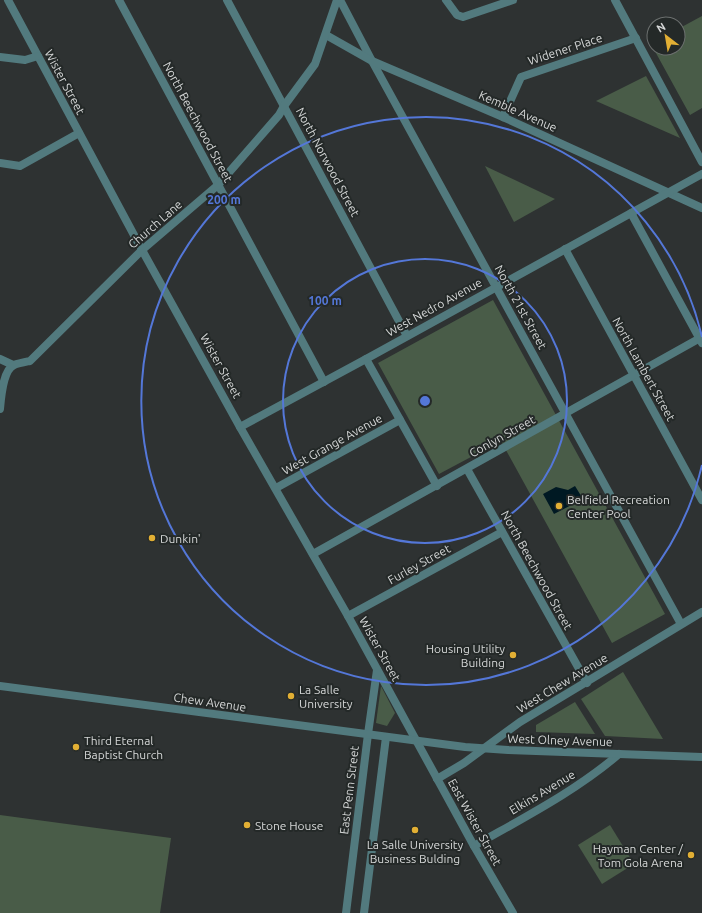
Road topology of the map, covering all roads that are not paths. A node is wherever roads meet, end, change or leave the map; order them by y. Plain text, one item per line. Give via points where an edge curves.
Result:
1 (8, 0) edge
2 (119, 0) edge
3 (227, 0) edge
4 (337, 0) edge
5 (340, 0) edge
6 (446, 0) edge
7 (513, 0) edge
8 (615, 0) edge
9 (326, 34) junction
10 (636, 38) junction
11 (38, 56) junction
12 (0, 57) edge
13 (372, 61) junction
14 (284, 106) junction
15 (502, 117) junction
16 (79, 133) junction
17 (702, 162) edge
18 (0, 163) edge
19 (702, 174) edge
20 (218, 186) junction
21 (668, 192) junction
22 (702, 208) edge
23 (631, 213) junction
24 (565, 249) junction
25 (142, 250) junction
26 (496, 286) junction
27 (407, 336) junction
28 (701, 340) edge
29 (0, 359) edge
30 (366, 359) junction
31 (13, 365) junction
32 (634, 375) junction
33 (324, 382) junction
34 (0, 409) edge
35 (566, 414) junction
36 (400, 420) junction
37 (240, 427) junction
38 (467, 469) junction
39 (437, 486) junction
40 (276, 488) junction
41 (702, 500) edge
42 (502, 532) junction
43 (312, 554) junction
44 (702, 612) edge
45 (348, 616) junction
46 (681, 624) junction
47 (377, 670) junction
48 (587, 682) junction
49 (0, 686) edge
50 (368, 734) junction
51 (386, 737) junction
52 (417, 742) junction
53 (482, 749) junction
54 (619, 754) junction
55 (702, 757) edge
56 (437, 779) junction
57 (474, 846) junction
58 (346, 913) edge
59 (364, 913) edge
60 (513, 913) edge

1 - 11 street, Wister Street
2 - 20 street, North Beechwood Street
3 - 14 street, North Norwood Street
4 - 9 street, Church Lane
5 - 13 street, North 21st Street
6 - 7 street via 456,15 463,18
8 - 10 street
9 - 13 street, Kemble Avenue
9 - 14 street, Church Lane via 315,64
10 - 15 street, Widener Place via 521,77
10 - 17 street
11 - 12 street via 25,60
11 - 16 street, Wister Street
13 - 15 street, Kemble Avenue
13 - 26 street, North 21st Street
14 - 20 street, Church Lane
14 - 27 street, North Norwood Street
15 - 21 street, Kemble Avenue
16 - 18 street via 20,166
16 - 25 street, Wister Street
19 - 21 street, West Nedro Avenue
20 - 25 street, Church Lane
20 - 33 street, North Beechwood Street
21 - 22 street, Kemble Avenue
21 - 23 street, West Nedro Avenue
23 - 24 street, West Nedro Avenue
23 - 28 street
24 - 26 street, West Nedro Avenue
24 - 32 street, North Lambert Street
25 - 31 street, Church Lane via 30,361
25 - 37 street, Wister Street
26 - 27 street, West Nedro Avenue
26 - 35 street, North 21st Street
27 - 30 street, West Nedro Avenue
28 - 32 street, Conlyn Street
29 - 31 street
30 - 33 street, West Nedro Avenue
30 - 36 street
31 - 34 street via 3,386
32 - 35 street, Conlyn Street
32 - 41 street, North Lambert Street
33 - 37 street, West Nedro Avenue
35 - 38 street, Conlyn Street
35 - 46 street, North 21st Street
36 - 39 street
36 - 40 street, West Grange Avenue
37 - 40 street, Wister Street
38 - 39 street, Conlyn Street
38 - 42 street, North Beechwood Street
39 - 43 street, Conlyn Street
40 - 43 street, Wister Street
42 - 45 street, Furley Street
42 - 48 street, North Beechwood Street
43 - 45 street, Wister Street
44 - 46 street, West Chew Avenue
45 - 47 street, Wister Street
46 - 48 street, West Chew Avenue
47 - 50 street, East Penn Street
47 - 52 street, Wister Street
48 - 53 street, West Chew Avenue via 514,726
49 - 50 street, Chew Avenue
50 - 51 street, Chew Avenue
50 - 58 street, East Penn Street
51 - 52 street, Chew Avenue
51 - 59 street
52 - 53 street, West Olney Avenue
52 - 56 street, East Wister Street
53 - 54 street, West Olney Avenue
53 - 56 street, West Chew Avenue
54 - 55 street, West Olney Avenue
54 - 57 street, Elkins Avenue via 602,769 562,795
56 - 57 street, East Wister Street
57 - 60 street, East Wister Street

